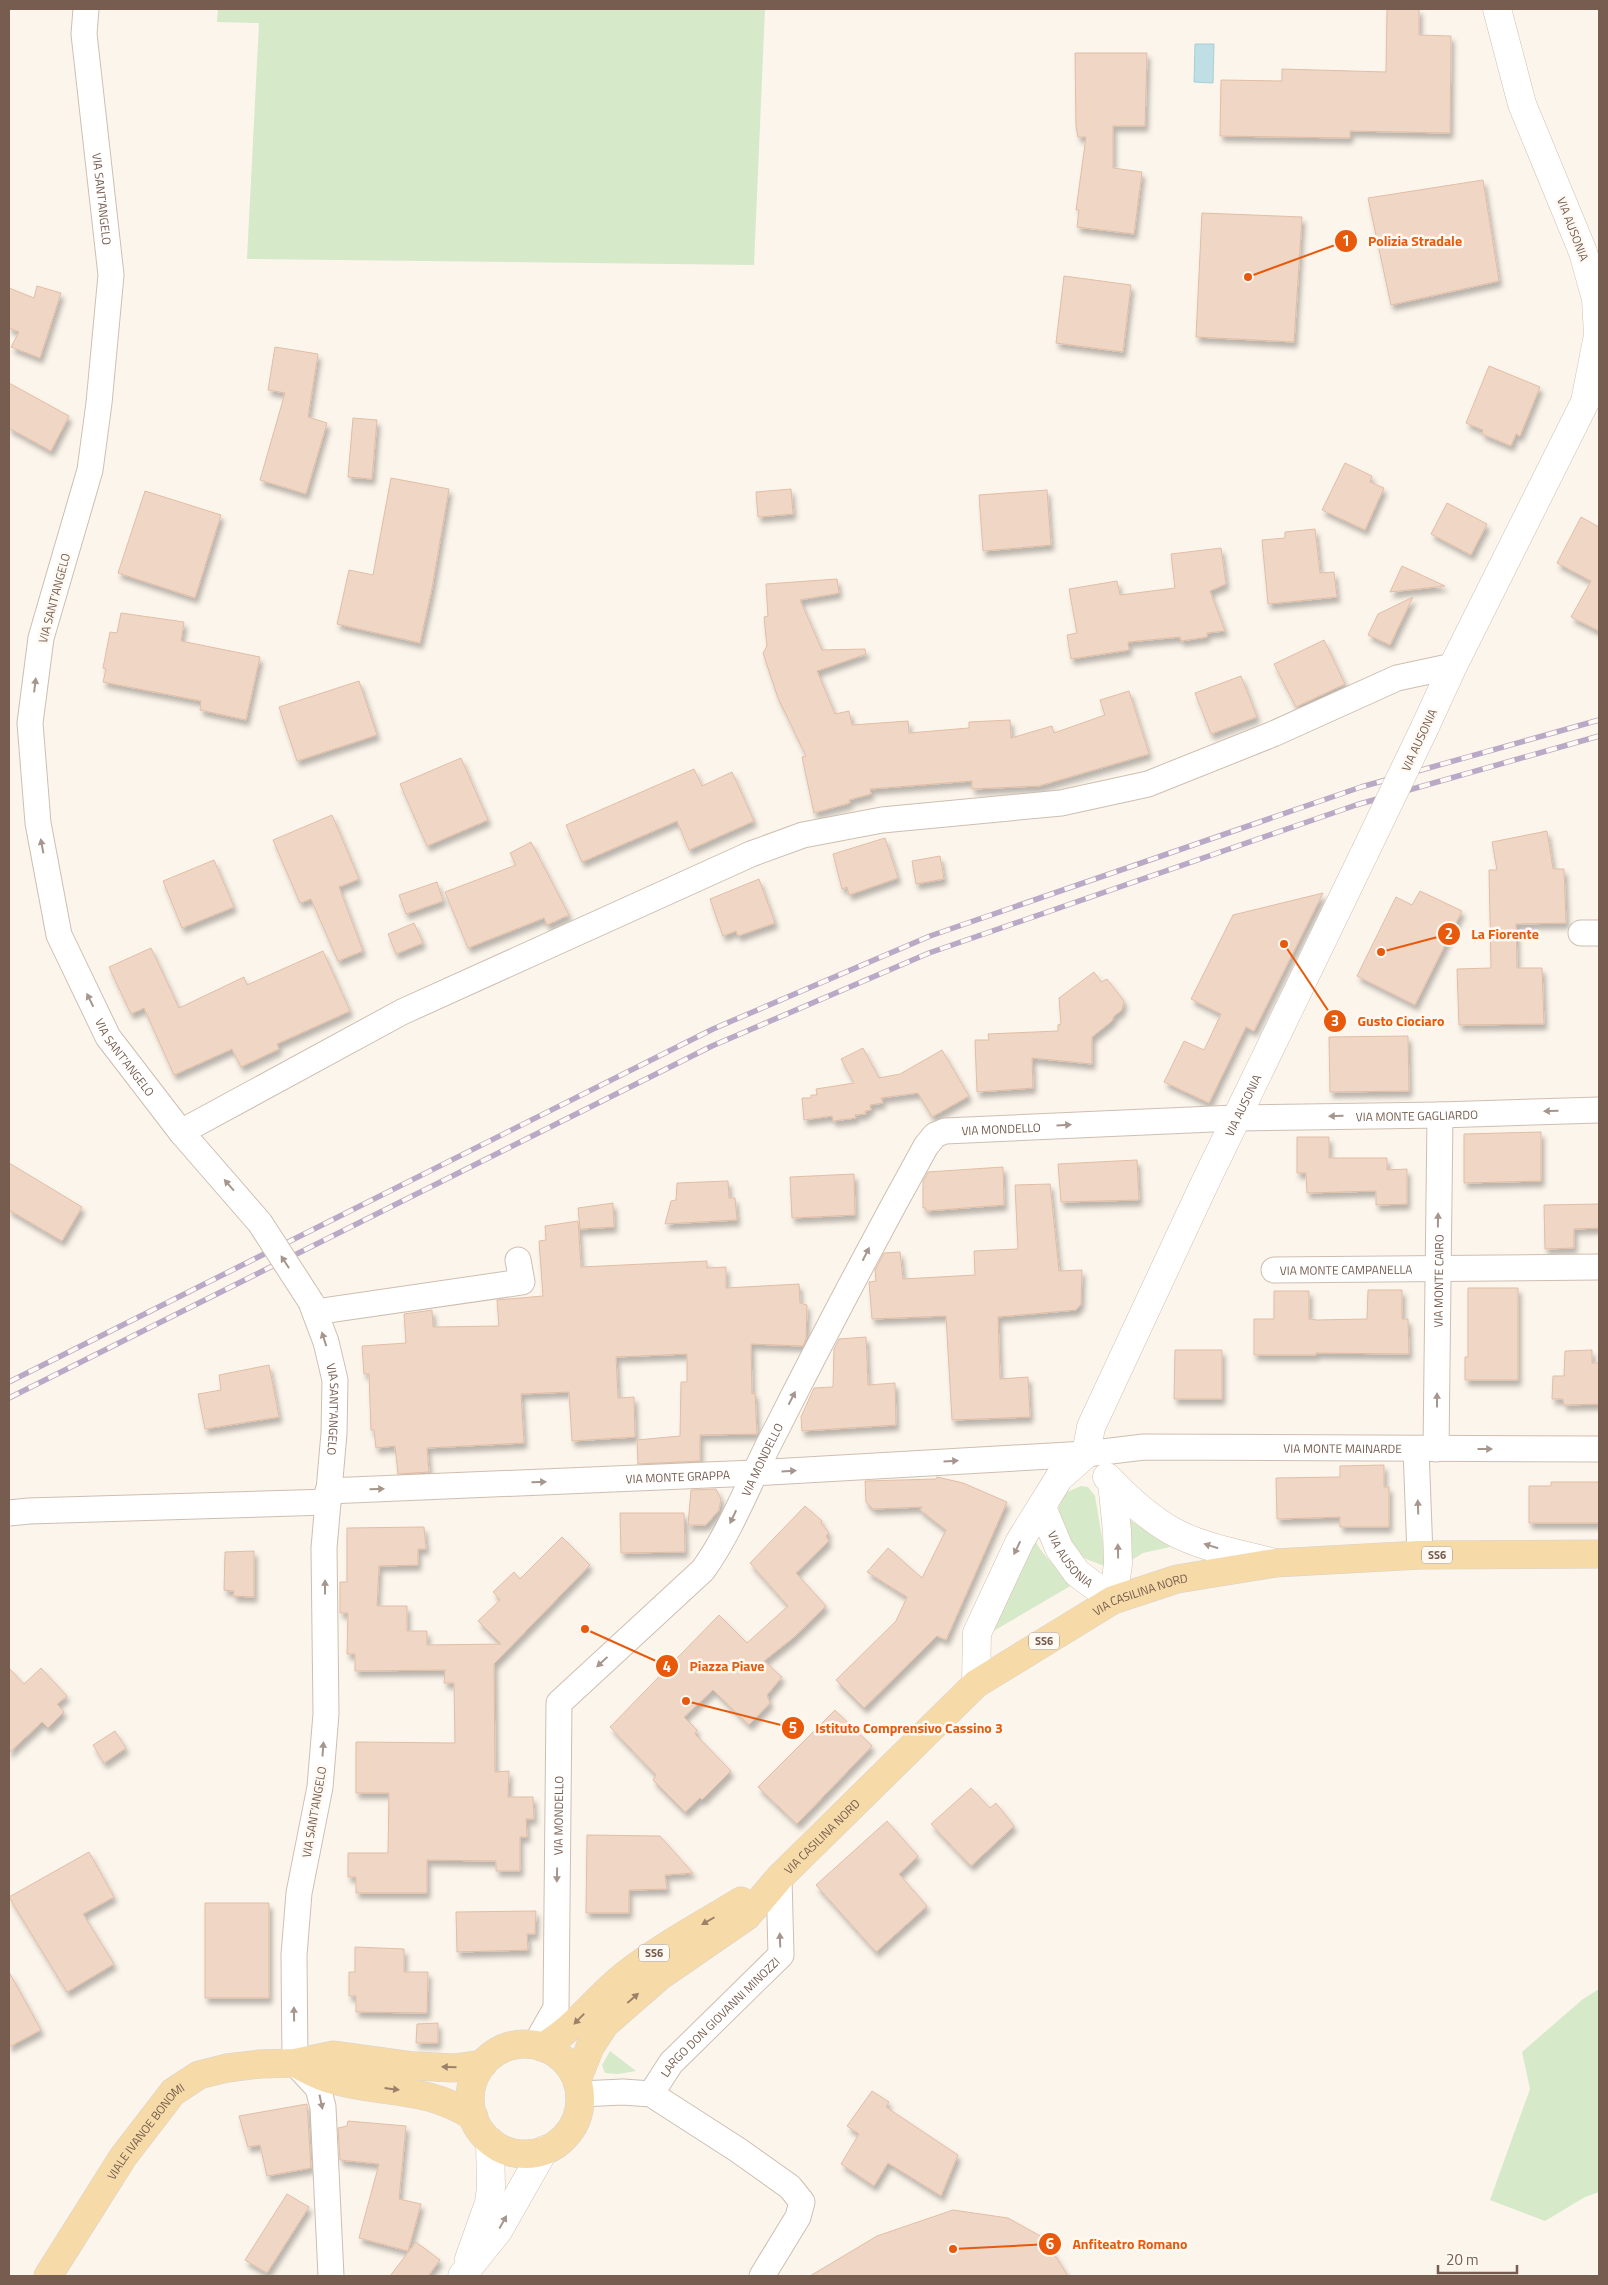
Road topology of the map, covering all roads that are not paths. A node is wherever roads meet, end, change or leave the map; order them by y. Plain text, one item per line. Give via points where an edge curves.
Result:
1 (86, 9) edge
2 (1497, 9) edge
3 (1453, 666) junction
4 (1599, 1110) edge
5 (1440, 1115) junction
6 (1235, 1118) junction
7 (181, 1132) junction
8 (518, 1260) dead end
9 (1437, 1267) junction
10 (1599, 1267) edge
11 (1274, 1270) dead end
12 (313, 1307) junction
13 (1426, 1449) junction
14 (1599, 1450) edge
15 (1086, 1454) junction
16 (754, 1473) junction
17 (1112, 1482) junction
18 (328, 1496) junction
19 (1042, 1507) junction
20 (9, 1513) edge
21 (1599, 1554) edge
22 (1420, 1555) junction
23 (1275, 1564) junction
24 (1113, 1600) junction
25 (976, 1684) junction
26 (780, 1878) junction
27 (538, 2046) junction
28 (295, 2063) junction
29 (483, 2064) junction
30 (579, 2087) junction
31 (651, 2094) junction
32 (474, 2117) junction
33 (490, 2141) junction
34 (544, 2150) junction
35 (463, 2275) edge
36 (48, 2276) edge
37 (331, 2276) edge
38 (762, 2276) edge

7 -> 1 street, VIA SANT'ANGELO via 108,1037 59,935 38,823 30,723 41,638 90,470 111,276 84,34
2 - 3 street, VIA AUSONIA via 1522,104 1583,252 1596,299 1598,335 1585,402
3 - 6 street, VIA AUSONIA, bridge
3 - 7 street via 1397,678 1273,734 1148,784 1061,803 882,820 803,835 402,1012
4 -> 5 street, VIA MONTE GAGLIARDO
5 -> 6 street, VIA MONTE GAGLIARDO
9 -> 5 street, VIA MONTE CAIRO
6 - 15 street, VIA AUSONIA via 1091,1427
16 -> 6 street, VIA MONDELLO via 869,1248 935,1135 944,1131
12 -> 7 street, VIA SANT'ANGELO, bridge via 260,1223
8 - 12 street via 522,1282
9 - 10 street, VIA MONTE CAMPANELLA
9 - 11 street, VIA MONTE CAMPANELLA
13 -> 9 street, VIA MONTE CAIRO
18 -> 12 street, VIA SANT'ANGELO via 335,1380
13 -> 14 street, VIA MONTE MAINARDE
13 - 15 street, VIA MONTE MAINARDE via 1144,1447
22 -> 13 street, VIA MONTE CAIRO
16 -> 15 street, VIA MONTE GRAPPA
15 - 17 street
15 - 19 street, VIA AUSONIA via 1060,1478
18 -> 16 street, VIA MONTE GRAPPA
16 -> 27 street, VIA MONDELLO via 718,1548 703,1570 559,1703 556,2008
23 -> 17 street via 1204,1544 1173,1531 1142,1511
24 -> 17 street, VIA AUSONIA via 1118,1564
18 - 20 street, VIA MONTE GRAPPA
28 -> 18 street, VIA SANT'ANGELO via 294,1955 299,1893 320,1787 326,1714 324,1548
19 - 24 street, VIA AUSONIA via 1058,1548 1077,1573
19 -> 25 street, VIA AUSONIA via 1020,1541 977,1633
21 - 22 main road, VIA CASILINA NORD / SS6
22 - 23 main road, VIA CASILINA NORD / SS6
23 - 24 main road, VIA CASILINA NORD / SS6 via 1177,1580
24 - 25 main road, VIA CASILINA NORD / SS6
25 - 26 main road, VIA CASILINA NORD / SS6
26 -> 27 main road, VIA CASILINA NORD / SS6 via 649,1956 605,1992 566,2032
30 -> 26 main road, VIA CASILINA NORD / SS6 via 590,2047 605,2024 660,1976 747,1916
31 -> 26 street, LARGO DON GIOVANNI MINOZZI via 671,2063 781,1955
27 - 29 main road via 520,2044 506,2047
27 - 30 main road via 557,2054 569,2066
29 -> 28 main road, VIALE IVANOE BONOMI via 454,2068 334,2055
28 -> 32 main road, VIALE IVANOE BONOMI via 332,2080 409,2091 446,2102
28 - 36 main road, VIALE IVANOE BONOMI via 227,2068 199,2075 173,2092 123,2157
28 -> 37 street via 318,2088 323,2107
29 - 32 main road via 471,2089
30 - 31 street
30 - 34 main road via 580,2108 575,2122 557,2144
31 - 38 street via 790,2187 802,2202 798,2216
32 - 33 main road
33 - 34 main road via 516,2153
33 - 35 street via 489,2202
35 -> 34 street via 498,2231

